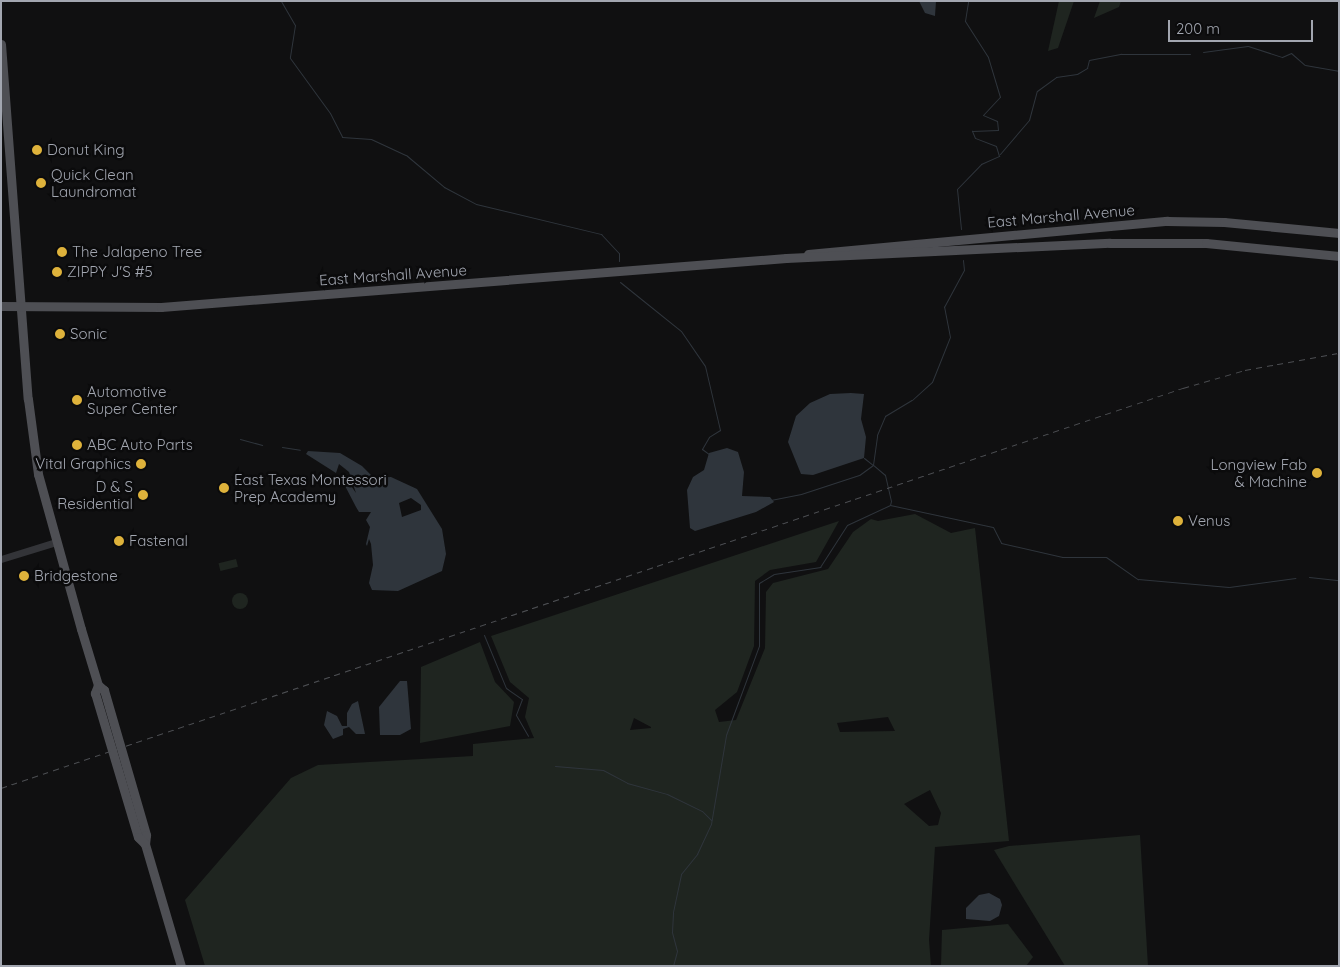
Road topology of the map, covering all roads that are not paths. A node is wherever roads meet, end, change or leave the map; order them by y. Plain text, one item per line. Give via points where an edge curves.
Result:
1 (1, 44) edge
2 (1109, 225) junction
3 (1339, 233) edge
4 (1110, 243) junction
5 (1339, 256) edge
6 (786, 258) junction
7 (1, 306) edge
8 (22, 306) junction
9 (56, 542) junction
10 (1, 558) edge
11 (181, 966) edge

1 - 8 main road
2 - 3 main road, East Marshall Avenue via 1205,221
2 - 4 main road
2 - 6 main road, East Marshall Avenue
4 - 5 main road, East Marshall Avenue via 1206,243
4 - 6 main road, East Marshall Avenue
6 - 8 main road, East Marshall Avenue via 230,302 121,308
7 - 8 main road, East Marshall Avenue
8 - 9 main road via 32,438
9 - 10 street
9 - 11 main road via 98,685 95,693 116,746 138,837 144,844

